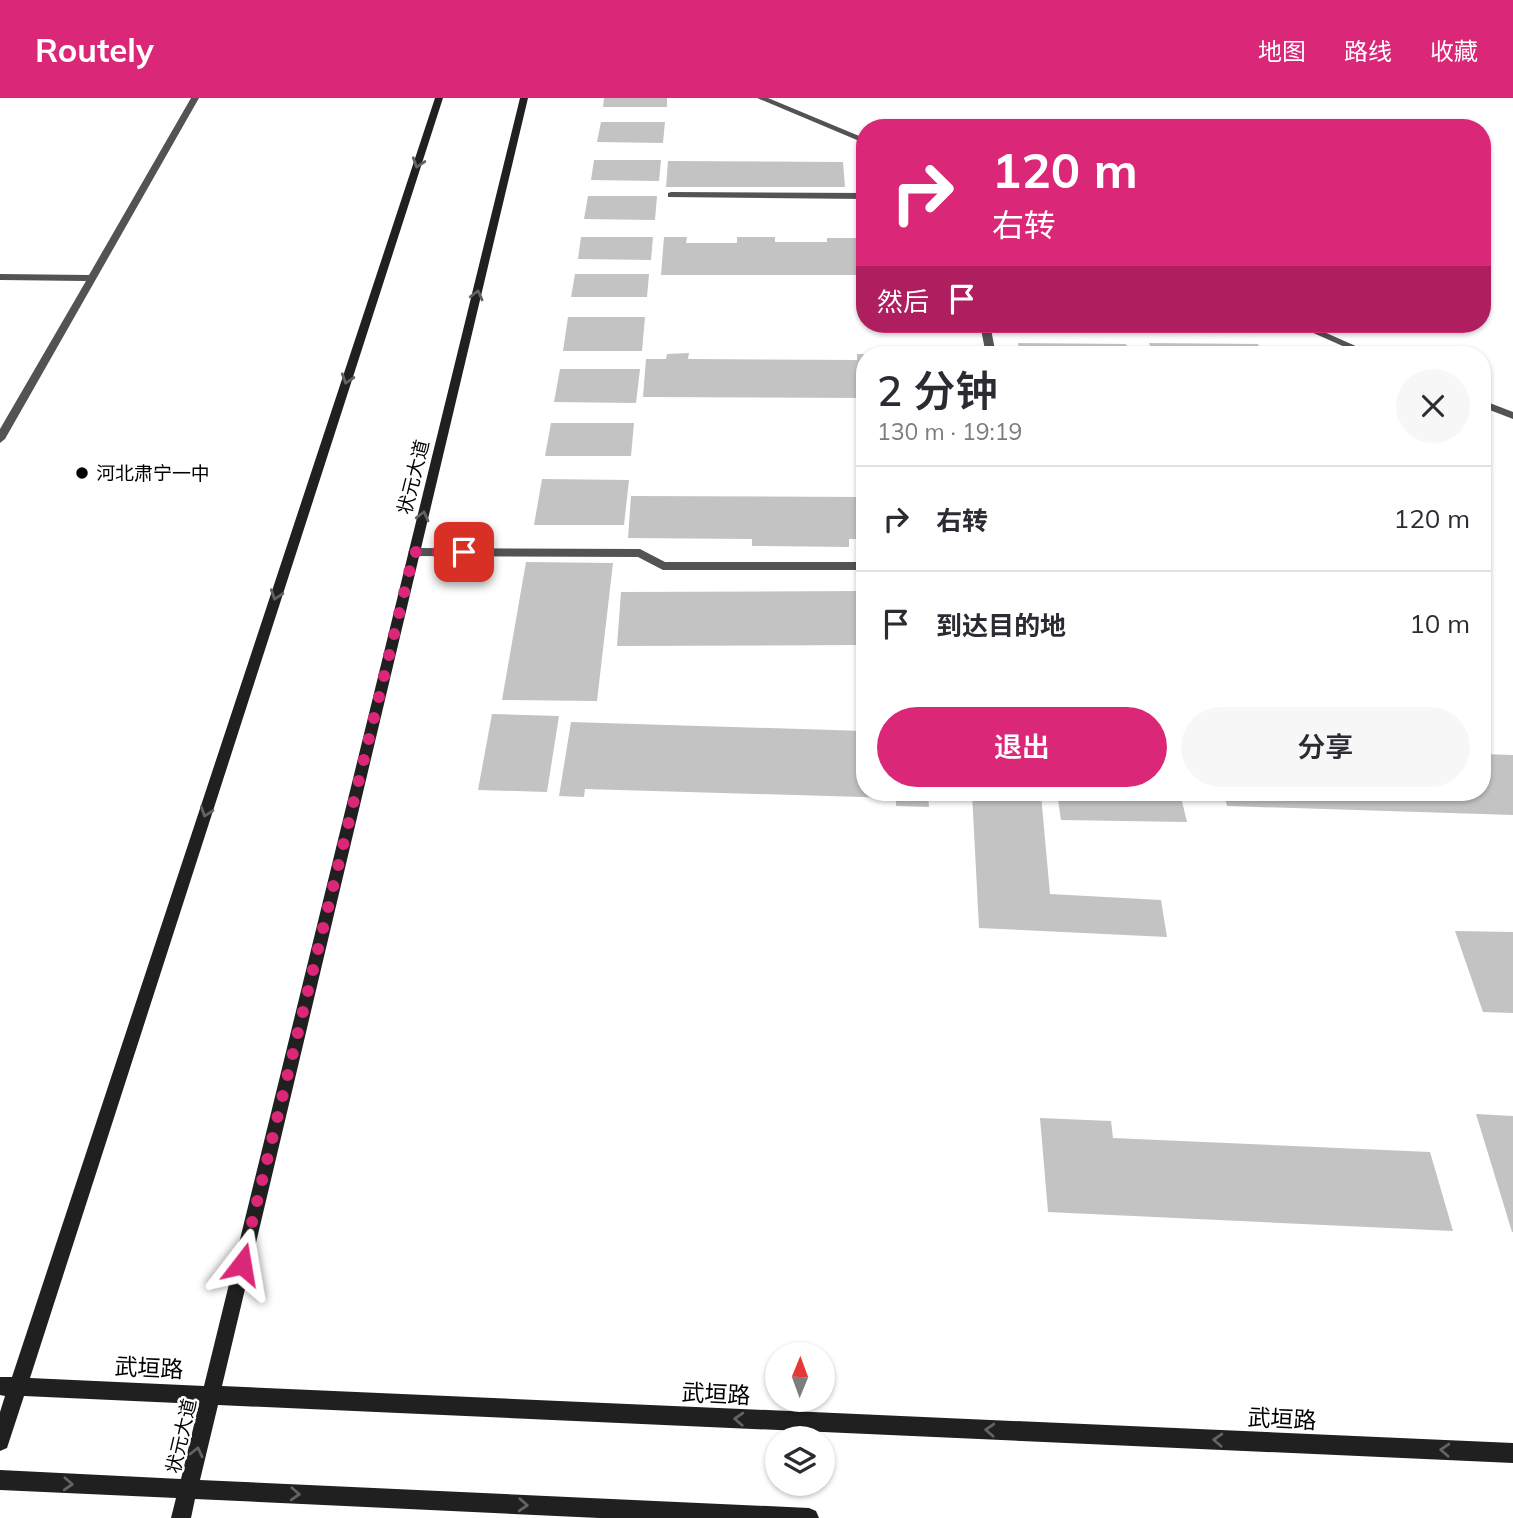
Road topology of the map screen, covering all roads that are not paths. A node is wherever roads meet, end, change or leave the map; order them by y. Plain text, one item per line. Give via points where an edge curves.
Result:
1 (195, 98) edge
2 (439, 98) edge
3 (524, 98) edge
4 (761, 98) edge
5 (856, 138) edge
6 (671, 195) dead end
7 (856, 196) edge
8 (0, 277) edge
9 (92, 278) junction
10 (1319, 333) edge
11 (1350, 346) edge
12 (1491, 407) edge
13 (1513, 416) edge
14 (0, 439) edge
15 (414, 552) junction
16 (856, 566) edge
17 (9, 1386) edge
18 (210, 1396) junction
19 (0, 1441) edge
20 (1513, 1453) edge
21 (0, 1480) edge
22 (188, 1490) junction
23 (181, 1518) edge
24 (808, 1518) edge

1 - 9 street
2 -> 17 main road
15 -> 3 main road, 状元大道
4 - 5 street
6 - 7 street
8 - 9 street
9 - 14 street
10 - 11 street
12 - 13 street
15 - 16 street via 640,553 663,566
15 - 18 main road, 状元大道
17 - 18 main road, 武垣路
17 - 19 main road
20 -> 18 main road, 武垣路
22 -> 18 main road, 状元大道
21 -> 22 main road
22 - 23 main road, 状元大道
22 -> 24 main road

